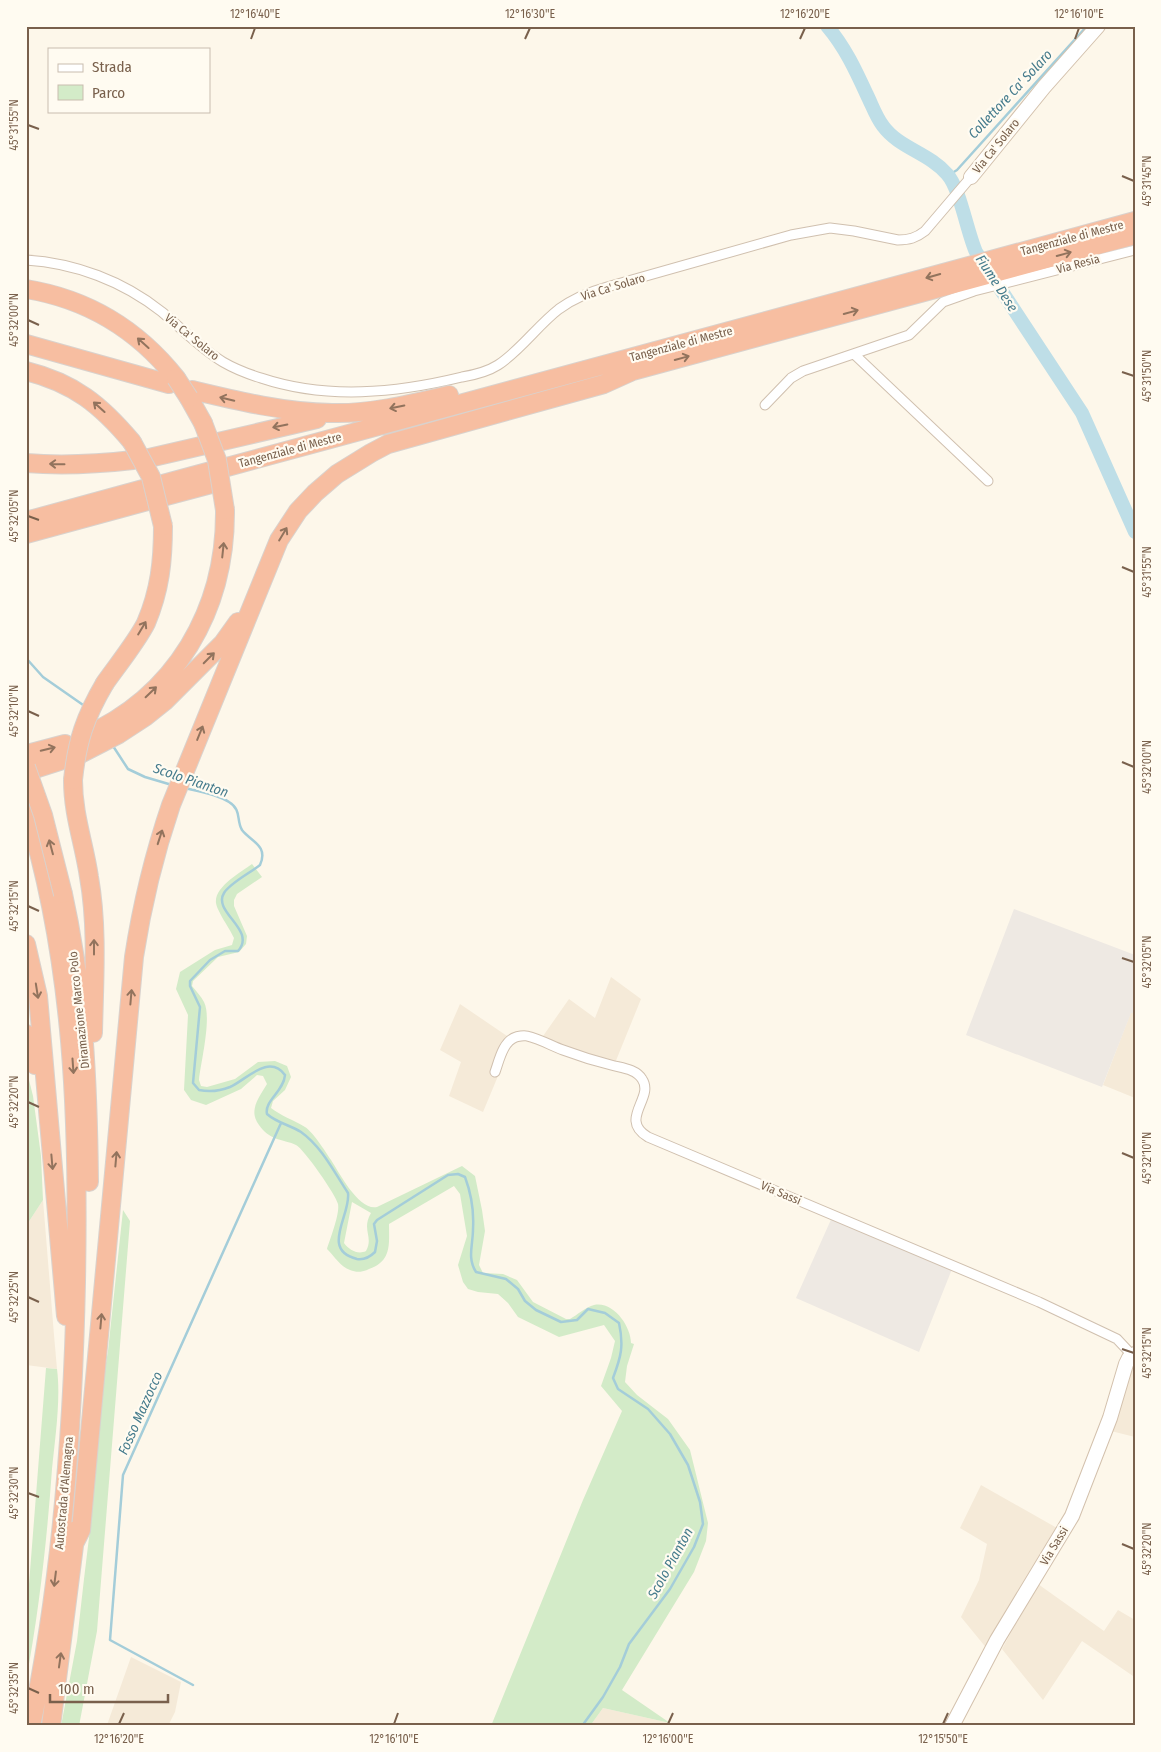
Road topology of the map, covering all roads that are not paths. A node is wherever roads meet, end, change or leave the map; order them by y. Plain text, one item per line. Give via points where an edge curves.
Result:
1 (1098, 26) edge
2 (969, 178) joint
3 (1135, 221) edge
4 (1135, 234) edge
5 (1135, 250) edge
6 (26, 260) edge
7 (1017, 267) junction
8 (970, 279) junction
9 (902, 285) junction
10 (26, 289) edge
11 (26, 344) edge
12 (854, 354) junction
13 (635, 370) junction
14 (26, 371) edge
15 (173, 381) junction
16 (190, 394) junction
17 (765, 405) dead end
18 (345, 413) junction
19 (26, 463) edge
20 (221, 475) junction
21 (988, 481) dead end
22 (157, 492) junction
23 (26, 521) edge
24 (26, 534) edge
25 (263, 578) junction
26 (116, 728) junction
27 (89, 742) dead end
28 (64, 752) dead end
29 (32, 763) edge
30 (26, 807) edge
31 (56, 895) junction
32 (26, 944) edge
33 (26, 1034) edge
34 (495, 1072) dead end
35 (48, 1114) junction
36 (89, 1118) junction
37 (83, 1259) junction
38 (1133, 1354) edge
39 (64, 1496) junction
40 (75, 1542) junction
41 (31, 1726) edge
42 (51, 1726) edge
43 (952, 1726) edge

1 - 2 street, Via Ca' Solaro
2 - 6 street, Via Ca' Solaro via 917,237 898,240 839,229 818,229 595,290 559,309 489,370 429,385 370,392 306,389 251,375 213,356 137,294 86,271
3 - 7 highway, Tangenziale di Mestre
7 -> 4 highway, Tangenziale di Mestre
5 - 7 street, Via Resia
7 - 8 highway, Tangenziale di Mestre
8 -> 9 highway, Tangenziale di Mestre
8 - 12 street via 909,335
13 -> 8 highway, Tangenziale di Mestre
9 -> 18 highway via 889,282 666,336 427,400
9 - 20 highway, Tangenziale di Mestre
15 -> 10 highway via 163,363 146,346 108,318 64,298
11 - 15 highway
12 - 17 street via 802,371
12 - 21 street
13 - 20 highway, Tangenziale di Mestre
25 -> 13 highway via 279,540 305,503 337,474 370,453 388,444 604,384
36 -> 14 highway, bridge via 94,924 89,877 73,796 76,754 91,707 145,624 157,593 163,560 164,526 151,477 132,442 114,421 93,401 69,387
15 - 16 highway, bridge
18 -> 16 highway via 274,408
26 -> 16 highway, bridge via 184,655 198,632 218,580 225,510 217,460
18 -> 19 highway via 141,459 62,465
20 - 22 highway, Tangenziale di Mestre
22 - 23 highway, Tangenziale di Mestre
22 - 24 highway, Tangenziale di Mestre
26 -> 25 highway via 144,717 165,701 223,644
40 -> 25 highway via 81,1530 134,957 142,908 171,805
26 - 27 highway
29 -> 28 highway
31 -> 29 highway, Diramazione Marco Polo, bridge
30 - 31 highway, Diramazione Marco Polo
31 - 36 highway, Diramazione Marco Polo via 73,950 82,1012
31 -> 37 highway, Diramazione Marco Polo via 70,1034
32 -> 35 highway via 38,996
33 - 35 highway
34 - 38 street, Via Sassi via 508,1042 524,1036 630,1070 644,1082 645,1090 636,1122 648,1137 1039,1302 1116,1339
35 -> 39 highway via 66,1312
36 - 37 highway, Diramazione Marco Polo
37 - 39 highway, Autostrada d'Alemagna
37 - 40 highway, Autostrada d'Alemagna via 85,1410
38 - 43 street, Via Sassi via 1126,1364 1110,1418 1072,1516 997,1640
39 -> 41 highway, Autostrada d'Alemagna via 51,1612
42 -> 40 highway, Autostrada d'Alemagna

